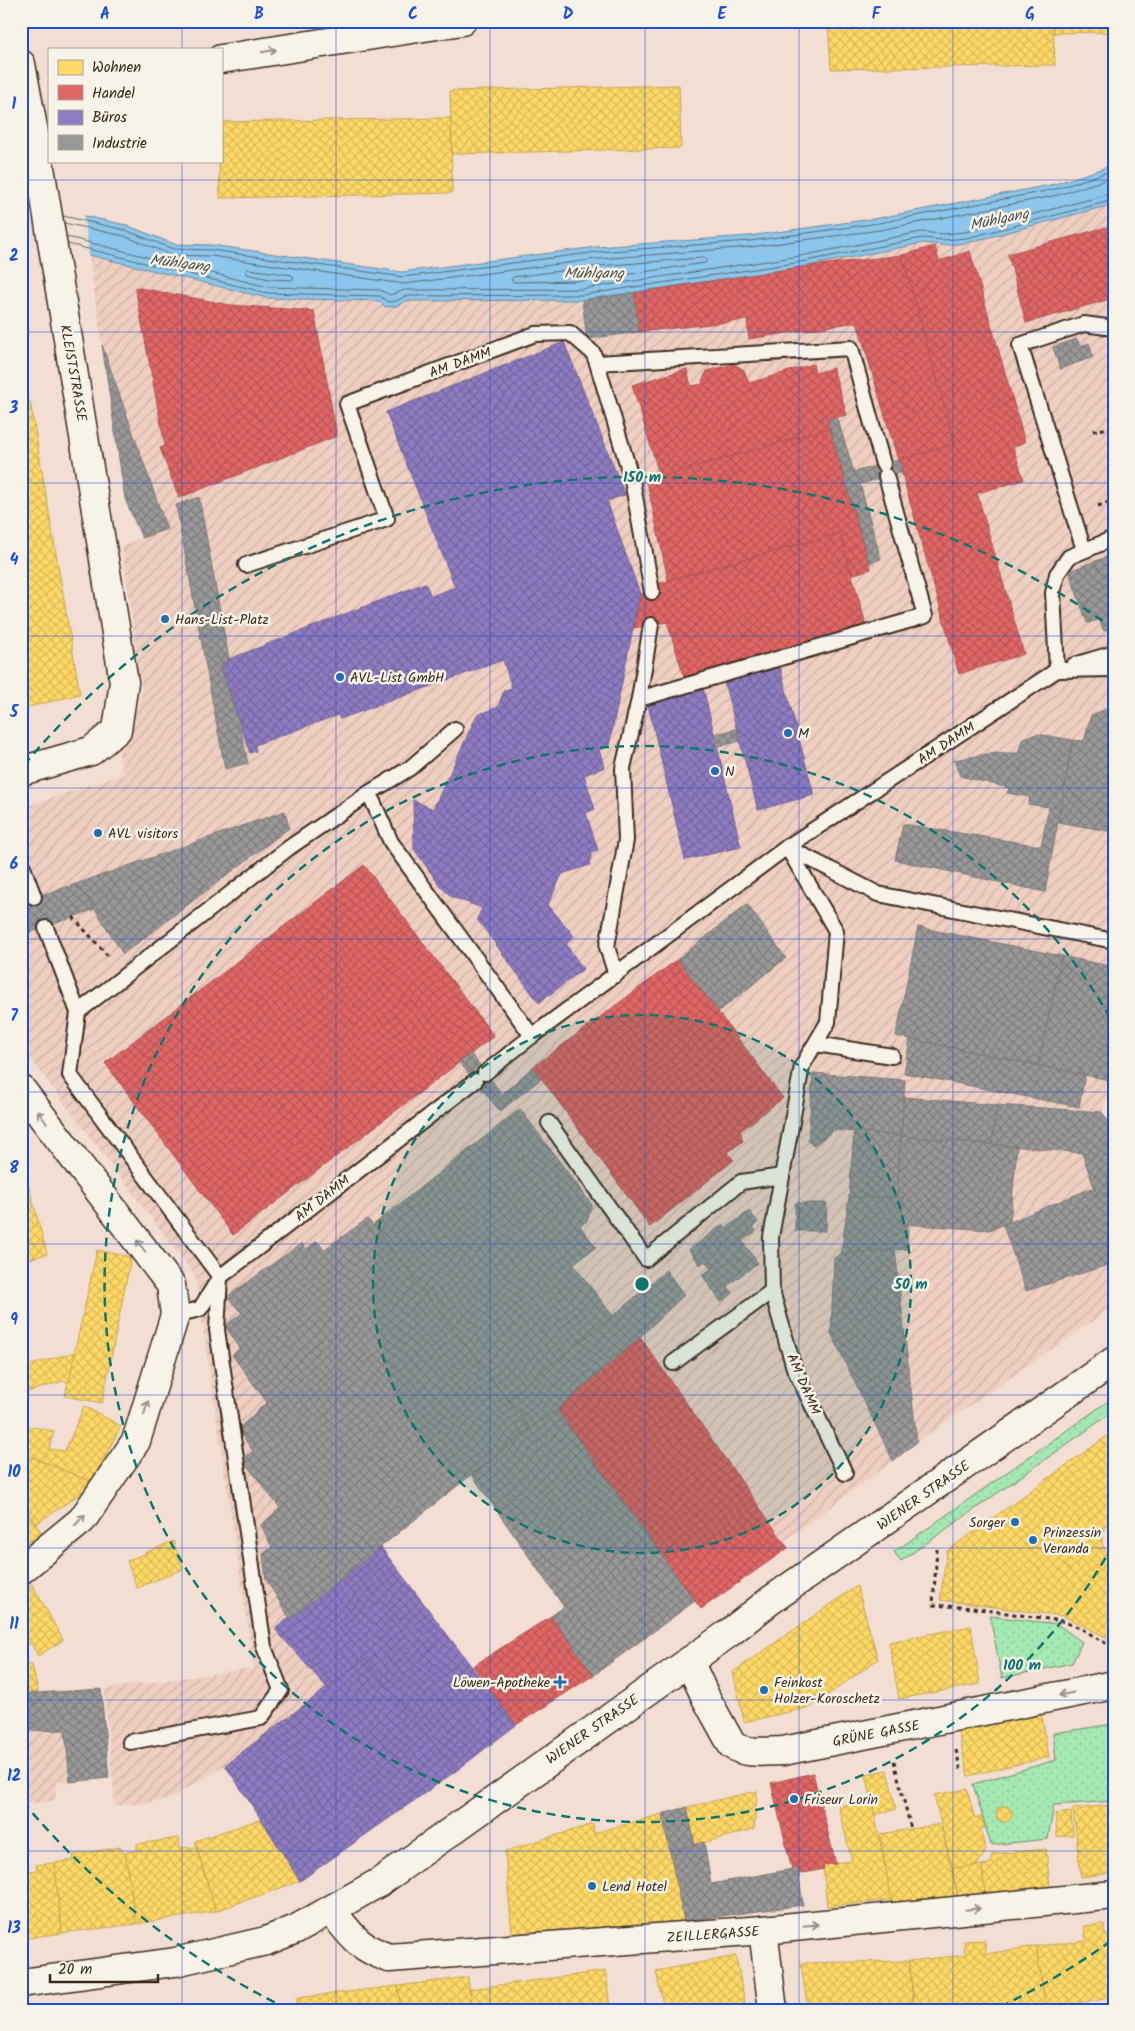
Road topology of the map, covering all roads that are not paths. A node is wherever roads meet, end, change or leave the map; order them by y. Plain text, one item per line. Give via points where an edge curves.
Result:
1 (462, 21) edge
2 (222, 59) edge
3 (21, 64) edge
4 (38, 98) edge
5 (1114, 328) edge
6 (597, 363) junction
7 (1114, 538) edge
8 (1084, 550) junction
9 (246, 565) dead end
10 (652, 592) dead end
11 (651, 625) dead end
12 (1114, 653) edge
13 (1114, 669) edge
14 (1057, 670) junction
15 (639, 699) junction
16 (455, 728) dead end
17 (21, 771) edge
18 (368, 793) junction
19 (787, 847) junction
20 (21, 862) edge
21 (34, 897) dead end
22 (46, 928) dead end
23 (1114, 941) edge
24 (616, 975) junction
25 (78, 1012) junction
26 (532, 1036) junction
27 (816, 1044) junction
28 (892, 1056) dead end
29 (21, 1089) edge
30 (549, 1123) dead end
31 (782, 1176) junction
32 (220, 1277) junction
33 (772, 1291) junction
34 (175, 1315) junction
35 (1114, 1361) edge
36 (673, 1363) dead end
37 (845, 1474) dead end
38 (21, 1570) edge
39 (689, 1660) junction
40 (1114, 1684) edge
41 (130, 1742) dead end
42 (1114, 1895) edge
43 (331, 1910) junction
44 (763, 1930) junction
45 (21, 1983) edge
46 (773, 2010) edge

2 -> 1 street
3 - 4 street, KLEISTSTRASSE
4 - 17 street, KLEISTSTRASSE via 45,199 124,682 116,730 91,751
5 - 8 lane via 1084,324 1020,345
6 - 9 lane, AM DAMM via 593,353 570,333 535,334 346,404 387,519
6 - 10 lane, AM DAMM via 632,480
6 - 15 lane via 851,348 925,616
7 - 8 lane
8 - 14 lane via 1070,557 1057,574 1053,593
11 - 15 lane
12 - 14 lane, AM DAMM
13 - 14 lane
14 - 19 lane, AM DAMM
15 - 24 lane via 623,768 626,840 606,947
16 - 18 lane via 410,768
18 - 25 lane via 290,847
18 - 26 lane via 391,842
19 - 23 lane via 878,894
19 - 24 lane, AM DAMM
19 - 27 lane, AM DAMM via 836,931 828,1022
20 - 21 lane
22 - 25 lane
24 - 26 lane, AM DAMM
25 - 32 lane via 70,1075
26 - 32 lane, AM DAMM
27 - 28 lane
27 - 31 lane, AM DAMM via 802,1066
34 -> 29 street via 171,1285
30 - 31 lane via 646,1259 741,1182
31 - 33 lane, AM DAMM via 771,1237
32 - 34 lane, AM DAMM via 200,1308
32 - 41 lane via 217,1330 264,1647 281,1690 261,1718
33 - 36 lane
33 - 37 lane, AM DAMM via 794,1368
38 -> 34 street via 82,1520 136,1440
35 - 39 street, WIENER STRASSE
40 -> 39 street, GRÜNE GASSE via 783,1751 746,1752 732,1745
39 - 43 street, WIENER STRASSE via 380,1882
44 -> 42 street, ZEILLERGASSE
43 - 44 street, ZEILLERGASSE via 355,1940 368,1950 389,1958
43 - 45 street, WIENER STRASSE via 266,1941 175,1962
44 - 46 street

